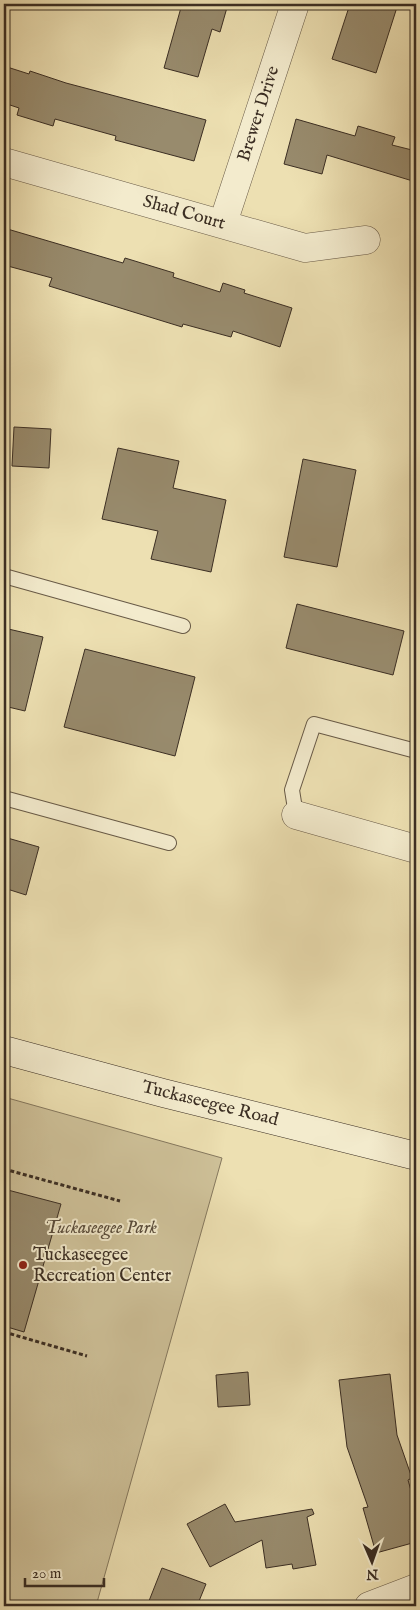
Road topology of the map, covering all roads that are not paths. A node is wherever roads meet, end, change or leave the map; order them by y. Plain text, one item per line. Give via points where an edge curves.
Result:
1 (295, 4) edge
2 (4, 162) edge
3 (223, 224) junction
4 (366, 240) dead end
5 (4, 576) edge
6 (183, 626) dead end
7 (416, 751) edge
8 (4, 798) edge
9 (296, 815) joint
10 (168, 843) dead end
11 (416, 849) edge
12 (4, 1050) edge
13 (416, 1156) edge
14 (416, 1588) edge
15 (369, 1606) edge

1 - 3 street, Brewer Drive
2 - 3 street, Shad Court
3 - 4 street, Shad Court via 305,248
5 - 6 lane
7 - 9 lane via 314,724 292,790
8 - 10 lane
9 - 11 street
12 - 13 street, Tuckaseegee Road
14 - 15 street

